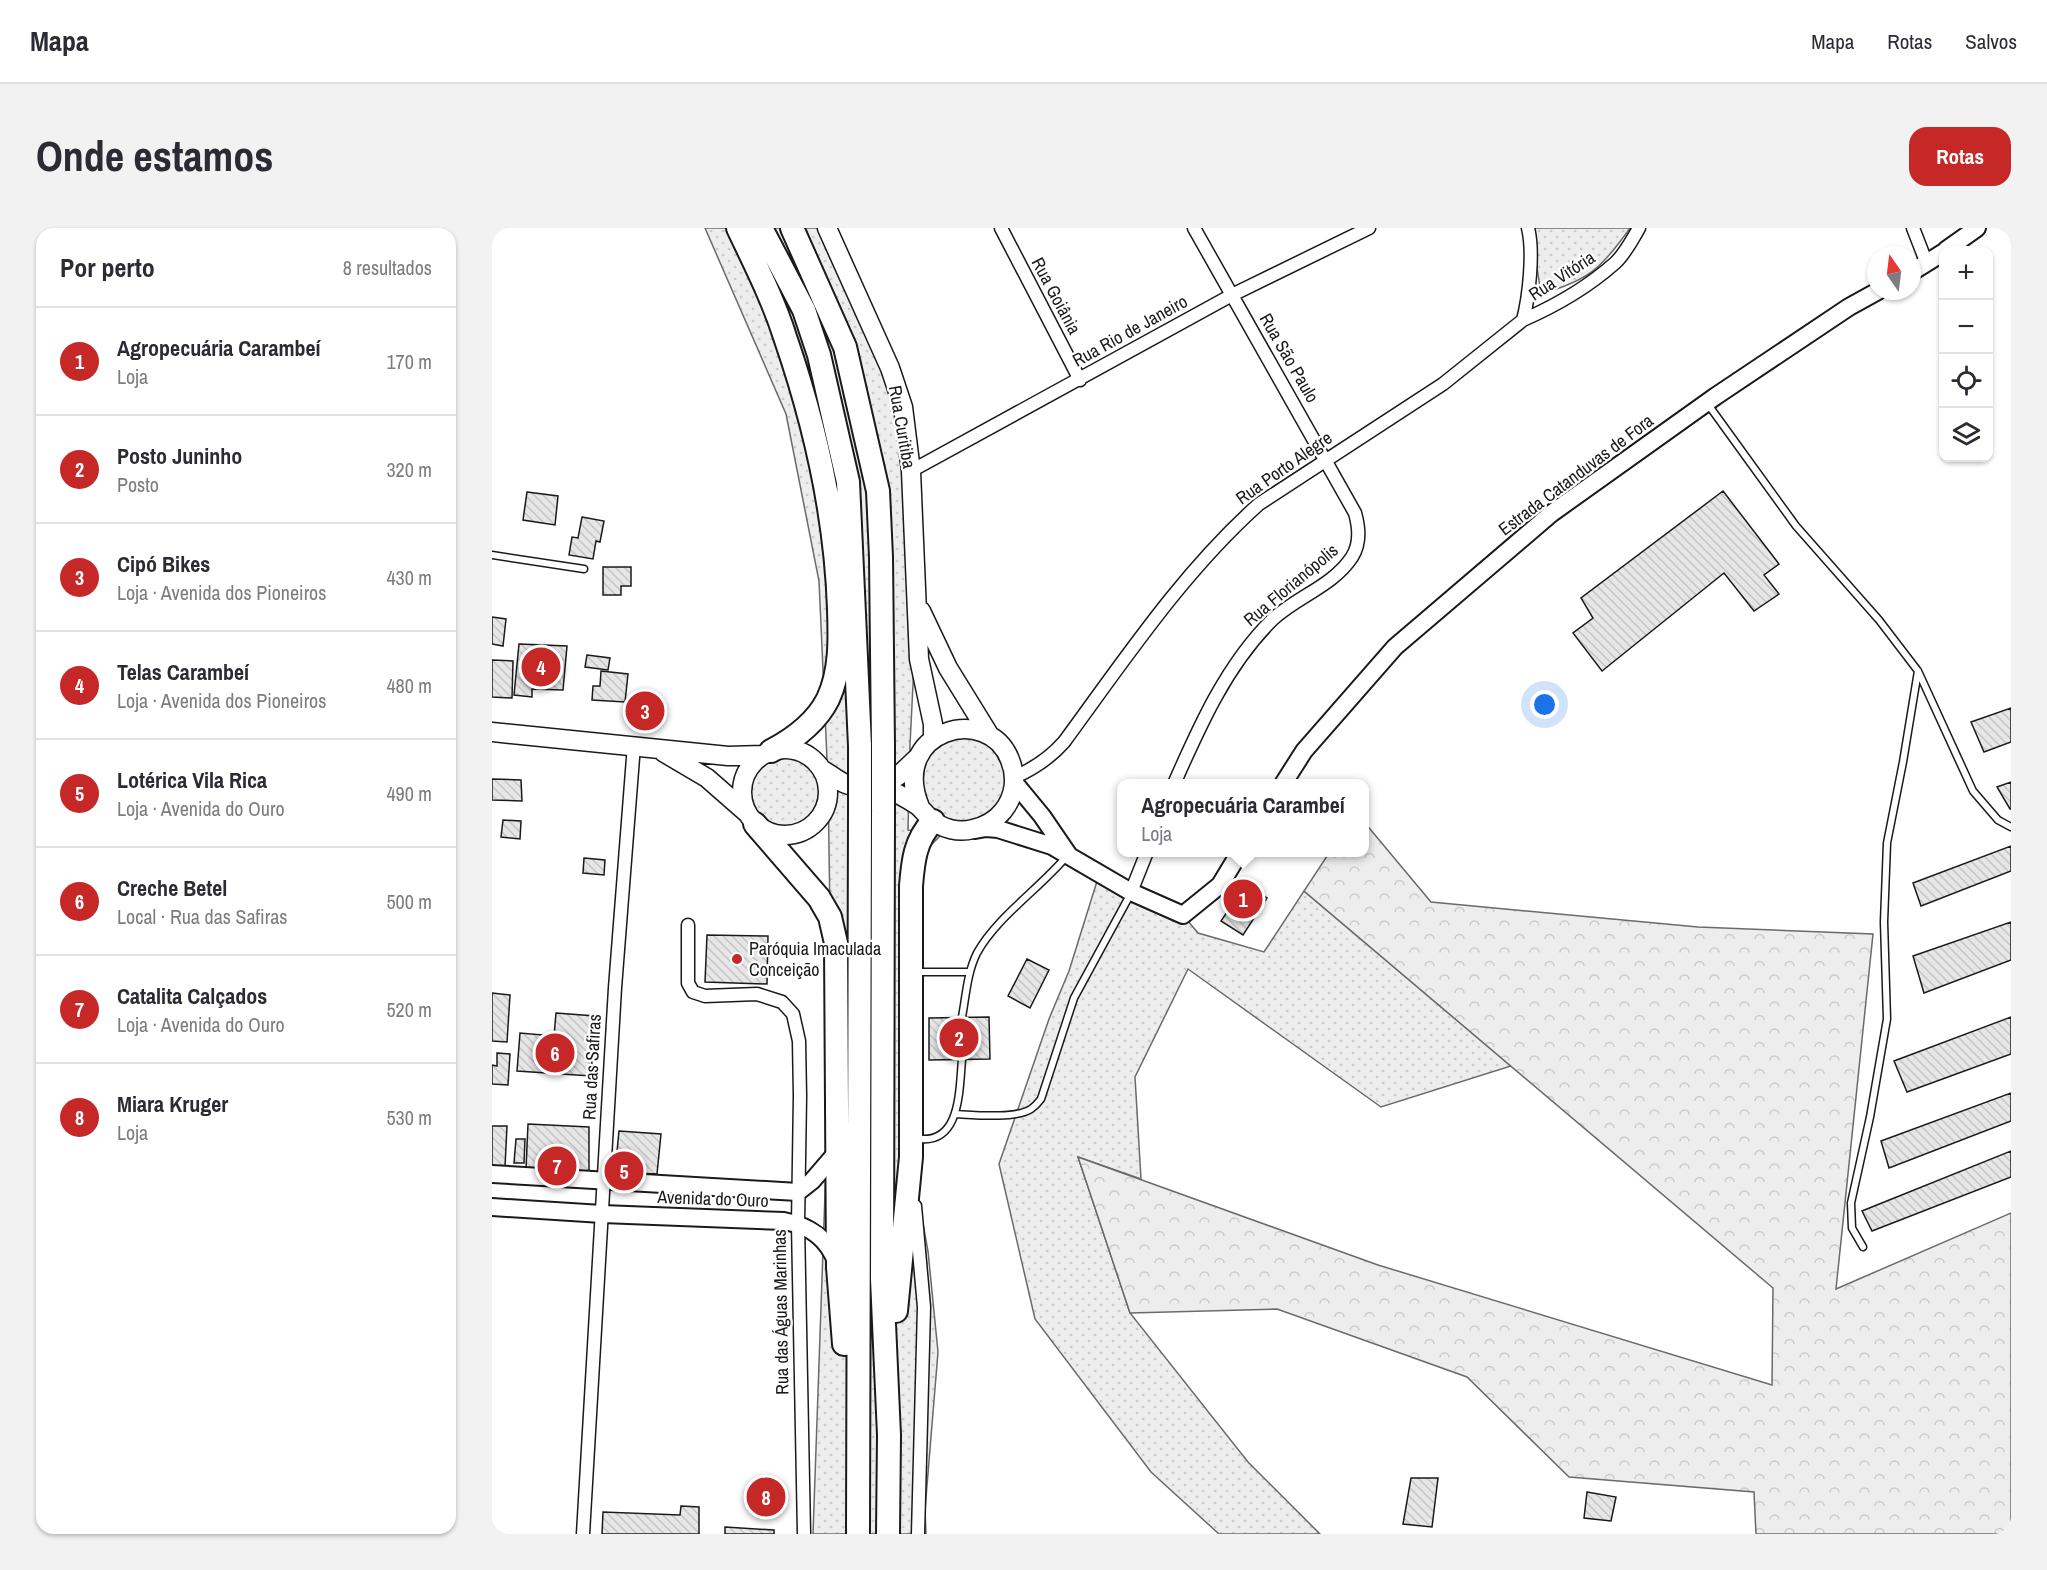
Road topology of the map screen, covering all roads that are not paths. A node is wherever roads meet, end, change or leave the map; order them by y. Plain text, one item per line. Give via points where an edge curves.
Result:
1 (738, 228) edge
2 (761, 228) edge
3 (792, 228) edge
4 (827, 228) edge
5 (1001, 228) edge
6 (1194, 228) edge
7 (1369, 228) edge
8 (1528, 228) edge
9 (1639, 228) edge
10 (1913, 228) edge
11 (1977, 228) edge
12 (1952, 246) edge
13 (1939, 256) edge
14 (1928, 264) junction
15 (1921, 268) edge
16 (1232, 295) junction
17 (1867, 297) edge
18 (1523, 320) junction
19 (1080, 380) junction
20 (1706, 403) junction
21 (1326, 459) junction
22 (911, 471) junction
23 (1358, 540) joint
24 (492, 555) edge
25 (584, 568) dead end
26 (917, 604) junction
27 (1918, 671) junction
28 (492, 732) edge
29 (990, 736) junction
30 (933, 739) junction
31 (634, 746) junction
32 (659, 750) junction
33 (767, 753) junction
34 (917, 758) junction
35 (823, 770) junction
36 (1015, 779) junction
37 (1176, 779) edge
38 (1286, 779) edge
39 (847, 785) junction
40 (881, 787) junction
41 (926, 814) junction
42 (820, 818) junction
43 (751, 819) junction
44 (2011, 827) edge
45 (968, 831) junction
46 (1068, 854) junction
47 (1145, 857) edge
48 (1237, 857) edge
49 (1131, 892) junction
50 (688, 925) dead end
51 (911, 972) junction
52 (970, 972) junction
53 (963, 1017) dead end
54 (962, 1060) dead end
55 (956, 1114) junction
56 (911, 1147) junction
57 (837, 1152) junction
58 (492, 1174) edge
59 (604, 1180) junction
60 (798, 1192) junction
61 (492, 1207) edge
62 (602, 1214) junction
63 (798, 1224) junction
64 (1863, 1247) dead end
65 (838, 1267) junction
66 (889, 1436) junction
67 (858, 1457) junction
68 (583, 1534) edge
69 (804, 1534) edge
70 (858, 1534) edge
71 (888, 1534) edge
72 (918, 1534) edge

1 - 33 highway via 785,336 812,424 839,592 839,657 827,699 806,727
2 - 67 highway, bridge via 804,310 819,355 848,482 860,746
3 - 66 highway, bridge via 845,347 878,491 883,746 882,1279
4 - 22 main road, Rua Curitiba via 890,368 903,407
5 - 19 street, Rua Goiânia
6 - 16 street, Rua São Paulo
7 - 16 street, Rua Rio de Janeiro
8 - 18 street via 1531,254
9 - 18 street, Rua Vitória via 1616,262 1575,293
10 - 14 street
11 - 12 street
13 - 14 street
14 - 15 street
16 - 19 street, Rua Rio de Janeiro
16 - 21 street, Rua São Paulo
17 - 20 street, Estrada Catanduvas de Fora
18 - 21 street, Rua Porto Alegre via 1443,384
19 - 22 street, Rua Rio de Janeiro
20 - 27 lane via 1796,526
20 - 38 street, Estrada Catanduvas de Fora via 1552,513 1395,647 1304,751
21 - 23 street, Rua São Paulo via 1355,513
21 - 36 street, Rua Porto Alegre via 1259,504 1234,526 1161,609 1052,756
22 - 26 main road, Rua Curitiba
23 - 37 street, Rua Florianópolis via 1354,555 1344,568 1276,616 1253,639 1199,728
24 - 25 lane
26 - 29 main road via 948,668
26 - 30 main road, Rua Curitiba via 919,659
27 - 44 lane via 1974,791 1998,820
27 - 64 lane via 1887,843 1887,1020 1851,1203 1852,1228
28 - 31 main road
29 - 30 main road via 961,729
29 - 36 main road via 1010,758
30 - 34 main road
31 - 32 main road
31 - 59 street, Rua das Safiras
32 - 33 main road via 745,757
32 - 43 main road via 706,778
33 - 35 main road via 787,749 802,752
33 - 43 main road via 750,768 742,785 743,803
34 - 40 main road
34 - 41 main road via 914,792
35 - 39 main road
35 - 42 main road via 828,781 828,801
36 - 45 main road via 1008,804 998,817 984,827
36 - 46 street
39 - 40 main road
39 - 42 main road
40 - 41 main road
41 - 45 main road via 950,829
41 - 51 highway via 911,886
42 - 43 main road via 805,831 790,836 767,832
43 - 57 highway via 819,898 830,917 836,943
45 - 46 street via 998,830
46 - 49 street
46 - 52 lane via 1004,919 978,952
47 - 49 street
48 - 49 street via 1220,885 1183,915
49 - 55 lane via 1074,998 1041,1099 1026,1112 994,1116
50 - 60 street, Rua das Águas Marinhas via 688,983 693,992 705,996 757,994 782,1002 792,1014 799,1041
51 - 52 lane
51 - 56 highway
52 - 53 lane
54 - 55 lane
55 - 56 lane via 951,1126
56 - 66 highway via 897,1287
56 - 72 street via 924,1307
57 - 60 street
57 - 65 highway
58 - 59 street, Avenida do Ouro
59 - 60 street, Avenida do Ouro
59 - 62 street, Rua das Safiras
60 - 63 street, Rua das Águas Marinhas
61 - 62 street, Avenida do Ouro
62 - 63 street, Avenida do Ouro
62 - 68 street, Rua das Safiras
63 - 65 street, Avenida do Ouro via 811,1229 826,1243
63 - 69 street, Rua das Águas Marinhas
65 - 67 highway via 847,1412
66 - 71 highway
67 - 70 highway

